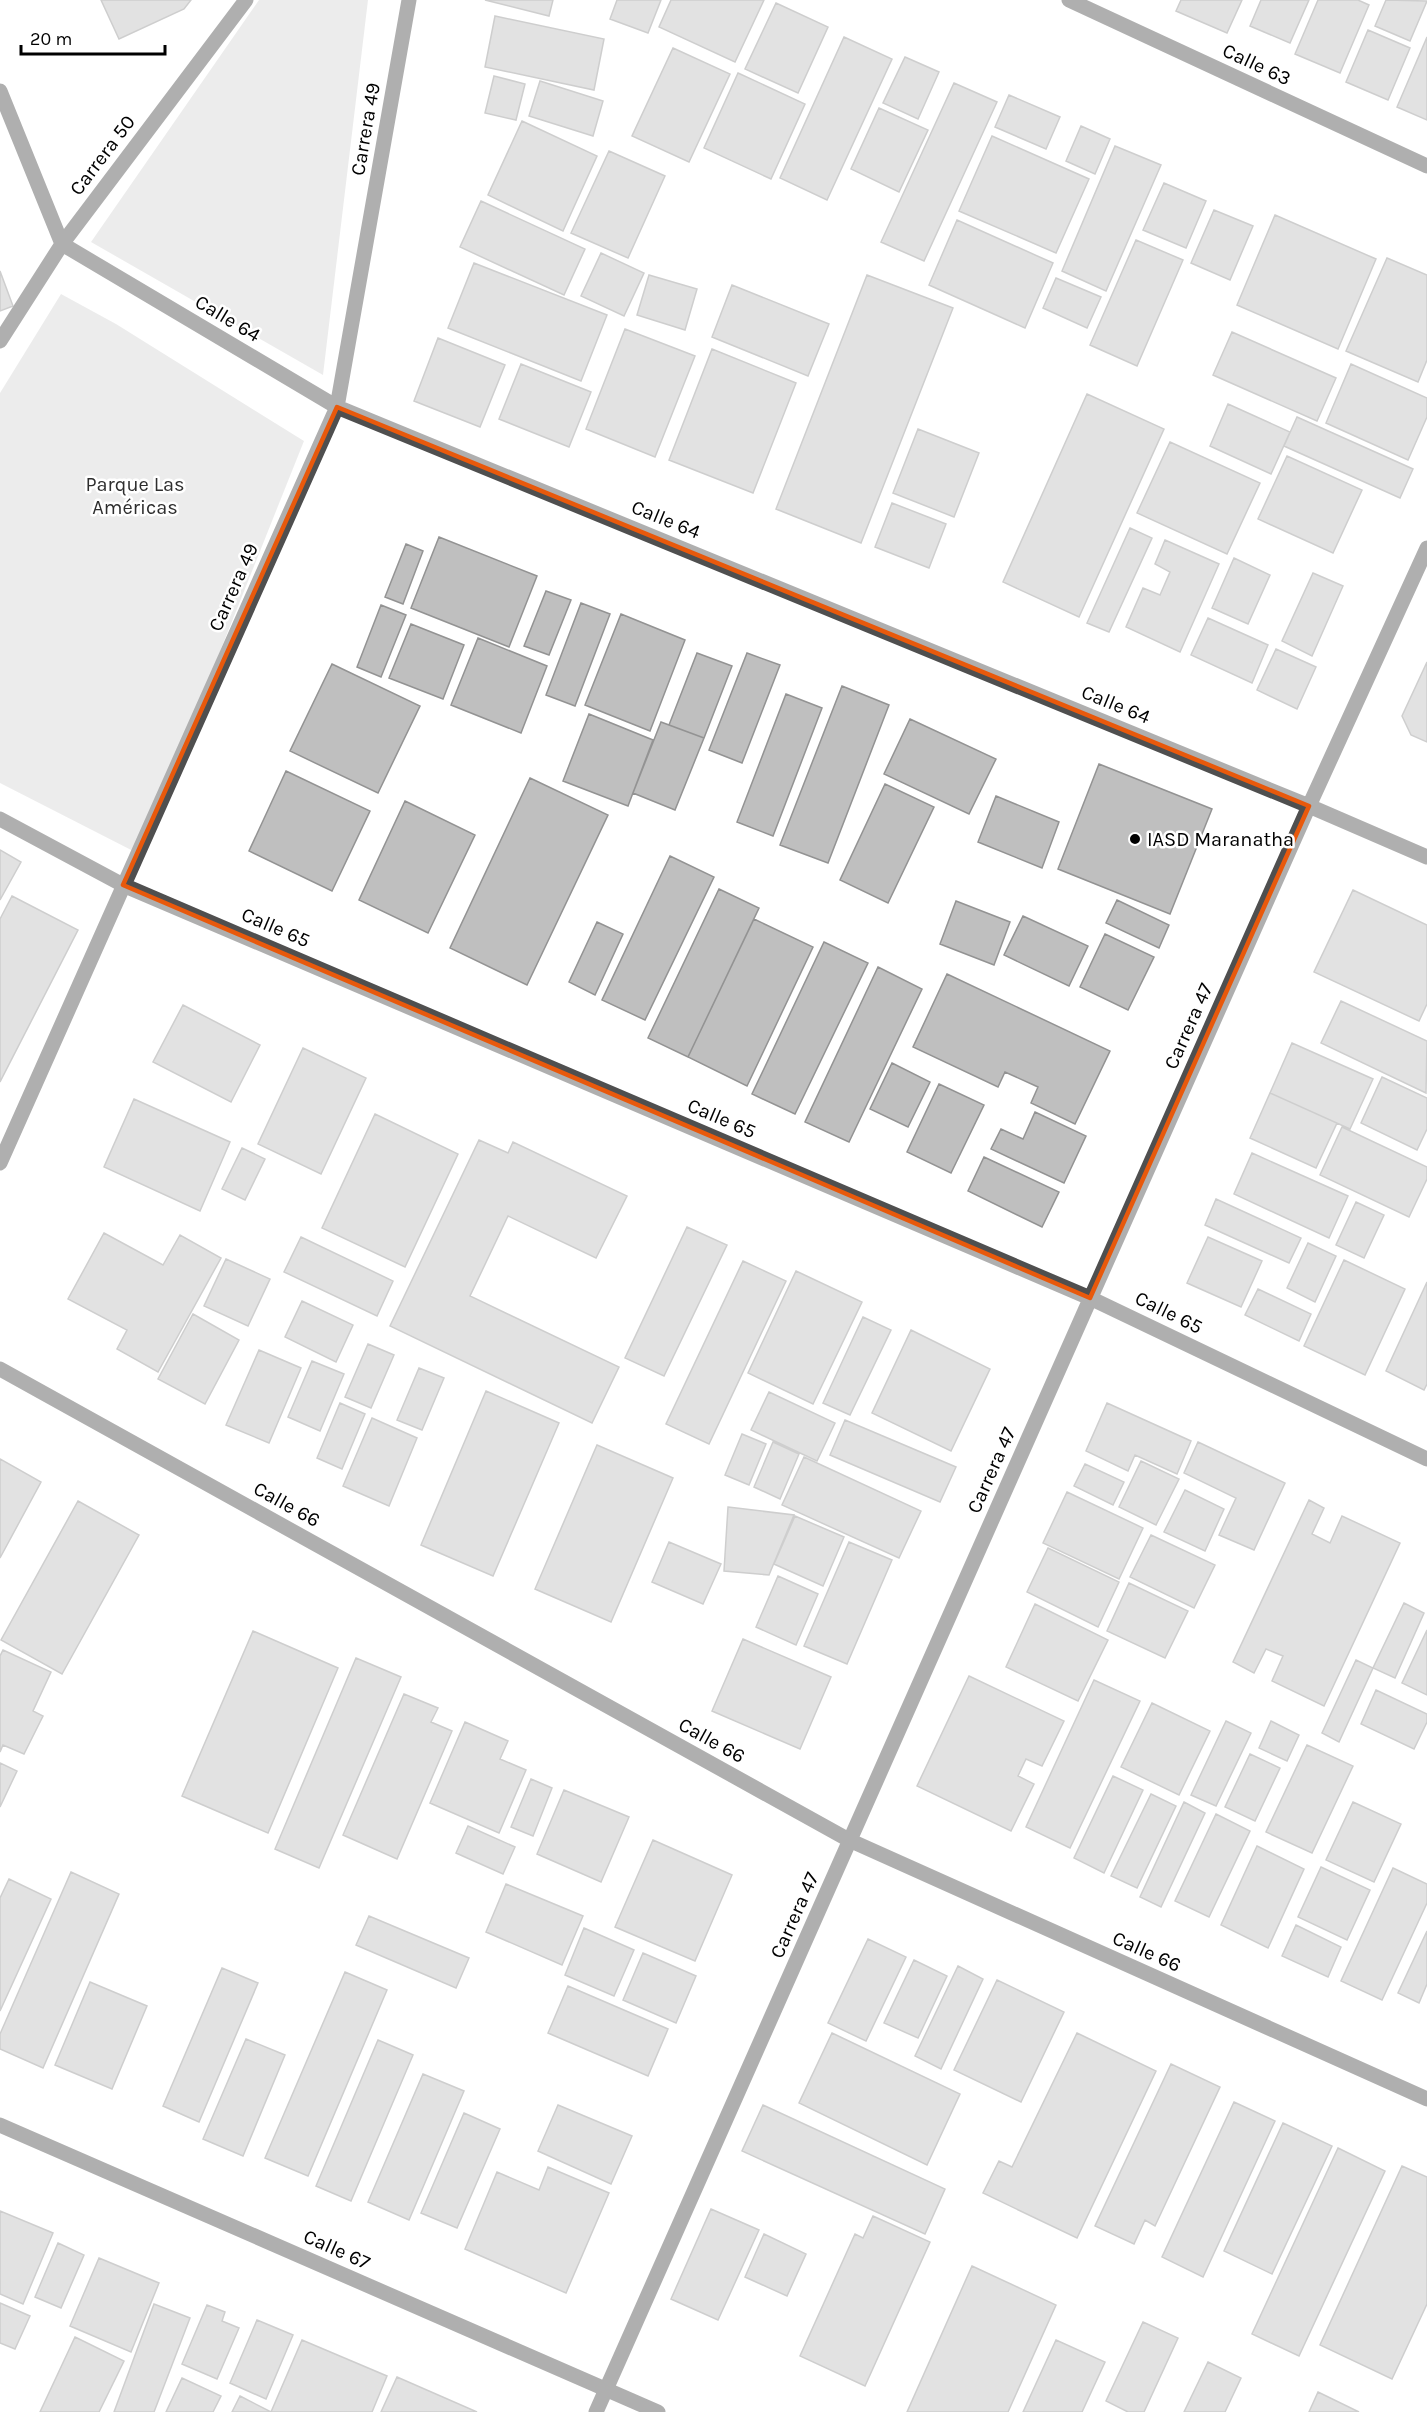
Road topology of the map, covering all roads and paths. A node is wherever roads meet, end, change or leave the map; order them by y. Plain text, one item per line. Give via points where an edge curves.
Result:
1 (246, 0) edge
2 (409, 0) edge
3 (1069, 0) edge
4 (0, 91) edge
5 (1427, 166) edge
6 (62, 244) junction
7 (0, 341) edge
8 (337, 407) junction
9 (1427, 548) edge
10 (1309, 806) junction
11 (0, 819) edge
12 (1427, 857) edge
13 (123, 885) junction
14 (0, 1163) edge
15 (1090, 1298) junction
16 (0, 1369) edge
17 (1427, 1459) edge
18 (849, 1840) junction
19 (1427, 2099) edge
20 (0, 2125) edge
21 (606, 2389) junction
22 (596, 2412) edge
23 (658, 2412) edge

1 - 6 street, Carrera 50
2 - 8 street, Carrera 49
3 - 5 street, Calle 63
4 - 6 street
6 - 7 street, Carrera 50
6 - 8 street, Calle 64
8 - 10 street, Calle 64
8 - 13 street, Carrera 49
9 - 10 street, Carrera 47
10 - 12 street, Calle 64
10 - 15 street, Carrera 47
11 - 13 street, Calle 65
13 - 14 street, Carrera 49
13 - 15 street, Calle 65
15 - 17 street, Calle 65
15 - 18 street, Carrera 47
16 - 18 street, Calle 66
18 - 19 street, Calle 66
18 - 21 street, Carrera 47
20 - 21 street, Calle 67
21 - 22 street, Carrera 47
21 - 23 street, Calle 67

